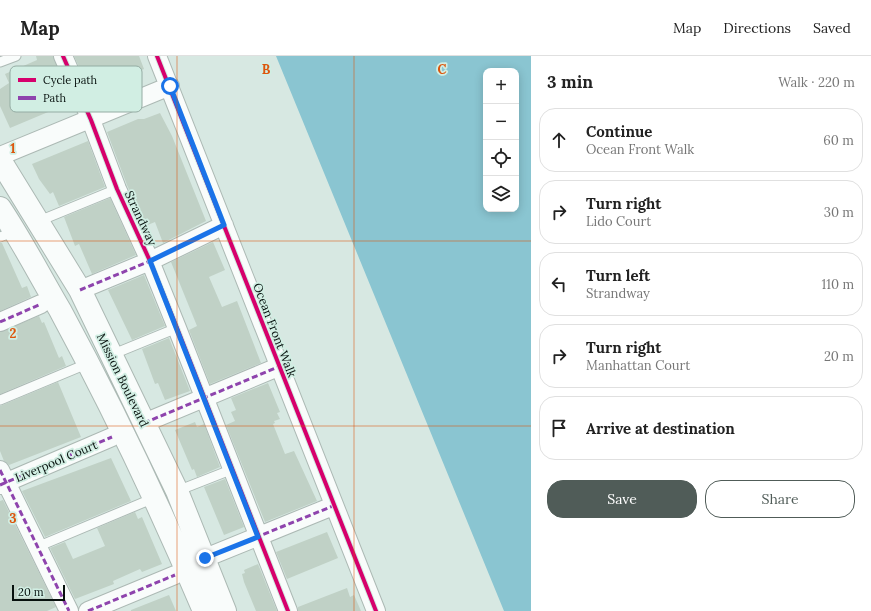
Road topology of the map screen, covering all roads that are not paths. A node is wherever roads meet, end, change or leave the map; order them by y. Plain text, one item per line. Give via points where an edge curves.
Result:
1 (16, 56) edge
2 (63, 56) edge
3 (157, 56) edge
4 (0, 62) edge
5 (67, 66) edge
6 (170, 86) junction
7 (142, 98) edge
8 (88, 112) edge
9 (110, 112) edge
10 (91, 120) junction
11 (0, 156) edge
12 (0, 160) edge
13 (117, 189) junction
14 (0, 208) edge
15 (38, 221) junction
16 (224, 225) junction
17 (7, 234) edge
18 (150, 261) junction
19 (80, 290) junction
20 (41, 304) dead end
21 (0, 322) edge
22 (177, 328) junction
23 (111, 356) junction
24 (89, 363) junction
25 (278, 367) junction
26 (204, 399) junction
27 (0, 400) edge
28 (144, 423) junction
29 (112, 437) dead end
30 (232, 469) junction
31 (2, 479) edge
32 (177, 491) junction
33 (154, 498) junction
34 (333, 506) junction
35 (258, 537) junction
36 (37, 547) junction
37 (205, 558) junction
38 (176, 575) dead end
39 (284, 610) edge
40 (69, 611) edge
41 (88, 611) edge
42 (204, 611) edge
43 (225, 611) edge
44 (376, 611) edge

1 - 4 lane
2 - 5 street, Strandway
3 - 6 street, Ocean Front Walk
6 - 7 street
6 - 16 street, Ocean Front Walk
8 - 10 street, Strandway
9 - 10 street
10 - 11 street
10 - 13 street, Strandway
12 - 15 main road, Mission Boulevard
13 - 15 lane
13 - 18 street, Strandway
14 - 17 main road, Mission Boulevard
15 - 19 main road, Mission Boulevard
16 - 18 street
16 - 25 street, Ocean Front Walk
17 - 24 main road, Mission Boulevard
18 - 19 street
18 - 22 street, Strandway
19 - 23 main road, Mission Boulevard
20 - 21 street
22 - 23 lane
22 - 26 street, Strandway
23 - 28 main road, Mission Boulevard
24 - 27 lane
24 - 33 main road, Mission Boulevard
25 - 26 street
25 - 34 street, Ocean Front Walk
26 - 28 street
26 - 30 street, Strandway
28 - 32 main road, Mission Boulevard
29 - 31 street, Liverpool Court
30 - 32 lane
30 - 35 street, Strandway
31 - 36 street
32 - 37 main road, Mission Boulevard
33 - 36 lane
33 - 42 main road, Mission Boulevard
34 - 35 street
34 - 44 street, Ocean Front Walk
35 - 37 street
35 - 39 street, Strandway
36 - 40 street
37 - 43 main road, Mission Boulevard
38 - 41 street

